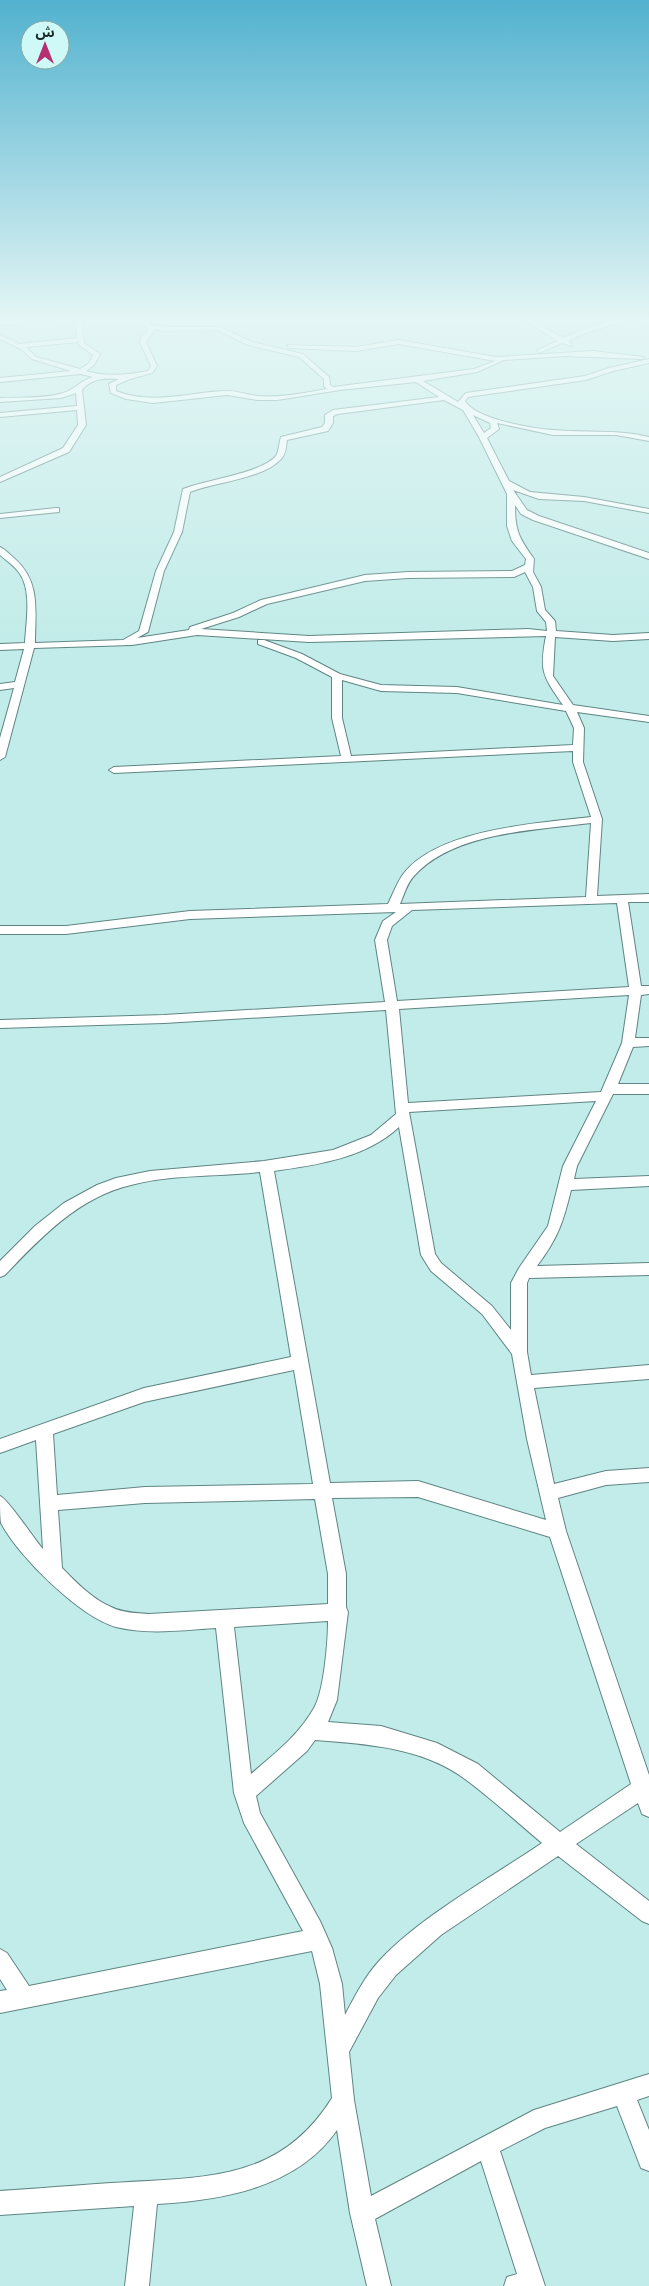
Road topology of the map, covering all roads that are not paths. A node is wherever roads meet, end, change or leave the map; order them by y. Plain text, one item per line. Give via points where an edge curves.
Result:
1 (82, 425) edge
2 (328, 425) edge
3 (475, 425) edge
4 (494, 425) edge
5 (519, 425) edge
6 (483, 437) junction
7 (649, 438) edge
8 (0, 480) edge
9 (506, 483) junction
10 (511, 494) junction
11 (56, 510) dead end
12 (649, 511) edge
13 (0, 516) edge
14 (0, 550) edge
15 (649, 556) edge
16 (530, 566) junction
17 (552, 633) junction
18 (181, 634) junction
19 (243, 636) junction
20 (649, 636) edge
21 (114, 641) junction
22 (30, 645) junction
23 (0, 647) edge
24 (337, 676) junction
25 (17, 684) junction
26 (0, 687) edge
27 (570, 708) junction
28 (649, 719) edge
29 (577, 748) junction
30 (0, 757) edge
31 (347, 759) junction
32 (114, 770) dead end
33 (597, 819) junction
34 (649, 898) edge
35 (622, 900) junction
36 (591, 901) junction
37 (408, 908) junction
38 (392, 909) junction
39 (0, 930) edge
40 (642, 990) edge
41 (392, 1006) junction
42 (0, 1024) edge
43 (649, 1042) edge
44 (628, 1043) junction
45 (649, 1088) edge
46 (607, 1093) junction
47 (403, 1111) junction
48 (266, 1167) junction
49 (649, 1181) edge
50 (564, 1185) junction
51 (649, 1268) edge
52 (0, 1271) edge
53 (524, 1272) junction
54 (519, 1352) junction
55 (300, 1362) junction
56 (649, 1372) edge
57 (523, 1382) junction
58 (44, 1430) junction
59 (0, 1446) edge
60 (649, 1475) edge
61 (322, 1491) junction
62 (548, 1493) junction
63 (49, 1503) junction
64 (0, 1504) edge
65 (557, 1531) junction
66 (53, 1570) junction
67 (339, 1612) junction
68 (224, 1620) junction
69 (311, 1730) junction
70 (244, 1793) junction
71 (646, 1793) edge
72 (559, 1844) junction
73 (649, 1914) edge
74 (318, 1939) junction
75 (0, 1960) edge
76 (24, 1997) junction
77 (0, 2002) edge
78 (338, 2051) junction
79 (649, 2085) edge
80 (624, 2094) junction
81 (343, 2100) junction
82 (487, 2144) junction
83 (649, 2160) edge
84 (147, 2192) junction
85 (0, 2203) edge
86 (362, 2213) junction
87 (527, 2284) edge
88 (137, 2286) edge
89 (379, 2286) edge

1 - 8 street via 66,450
2 - 21 street via 284,440 278,457 270,463 186,491 178,532 160,571 143,632 137,637
3 - 6 street
4 - 6 street via 495,429
5 - 7 street via 552,432 591,431
6 - 9 street
9 - 10 street
9 - 12 street via 540,497 584,499
10 - 15 street via 524,512 536,518
10 - 16 street via 511,526 516,541 527,553
11 - 13 street
14 - 22 street via 26,575 31,588
16 - 17 street via 529,572 538,587 541,611 550,621
16 - 18 street via 509,574 416,574 365,578 264,602
17 - 19 street via 309,640
17 - 20 street via 613,638
17 - 27 street via 548,649 548,676
18 - 19 street via 197,632
18 - 21 street via 148,641
19 - 24 street via 299,656
21 - 22 street
22 - 23 street
22 - 25 street
24 - 27 street via 381,688 457,690
24 - 31 street via 337,731
25 - 26 street
25 - 30 street
27 - 28 street
27 - 29 street via 580,728
29 - 31 street
29 - 33 street via 580,771
31 - 32 street
33 - 36 street
33 - 38 street via 487,835 442,850 408,875
34 - 35 street
35 - 36 street
35 - 40 street
36 - 37 street
37 - 38 street
37 - 41 street via 387,924 381,940
38 - 39 street via 190,915 66,930
40 - 41 street
40 - 44 street
41 - 42 street via 164,1019
41 - 47 street
43 - 44 street
44 - 46 street
45 - 46 street
46 - 47 street
46 - 50 street via 570,1166
47 - 48 street via 371,1141 321,1156
47 - 54 street via 428,1254 446,1277 487,1310
48 - 52 street via 151,1176 118,1183 52,1218
48 - 55 street
49 - 50 street
50 - 53 street via 556,1226
51 - 53 street
53 - 54 street via 517,1294
54 - 57 street
55 - 58 street via 144,1395
55 - 61 street
56 - 57 street
57 - 62 street
58 - 59 street
58 - 63 street
60 - 62 street via 606,1478
61 - 63 street via 145,1495
61 - 65 street via 418,1489
61 - 67 street via 337,1574
62 - 65 street
63 - 66 street
64 - 66 street via 30,1546
65 - 71 street
66 - 68 street via 88,1604 126,1620 149,1623
67 - 68 street
67 - 69 street via 332,1686 325,1707
68 - 70 street
69 - 70 street via 300,1744
69 - 72 street via 381,1736 430,1750 471,1771
70 - 74 street via 251,1816
71 - 72 street
72 - 73 street
72 - 78 street via 434,1928 388,1967 370,1990
74 - 76 street
74 - 78 street via 331,1984
75 - 76 street
76 - 77 street
78 - 81 street
79 - 80 street
80 - 82 street via 542,2118
80 - 83 street
81 - 84 street via 306,2148 286,2162 226,2185
81 - 86 street
82 - 86 street
82 - 87 street
84 - 85 street
84 - 88 street
86 - 89 street

